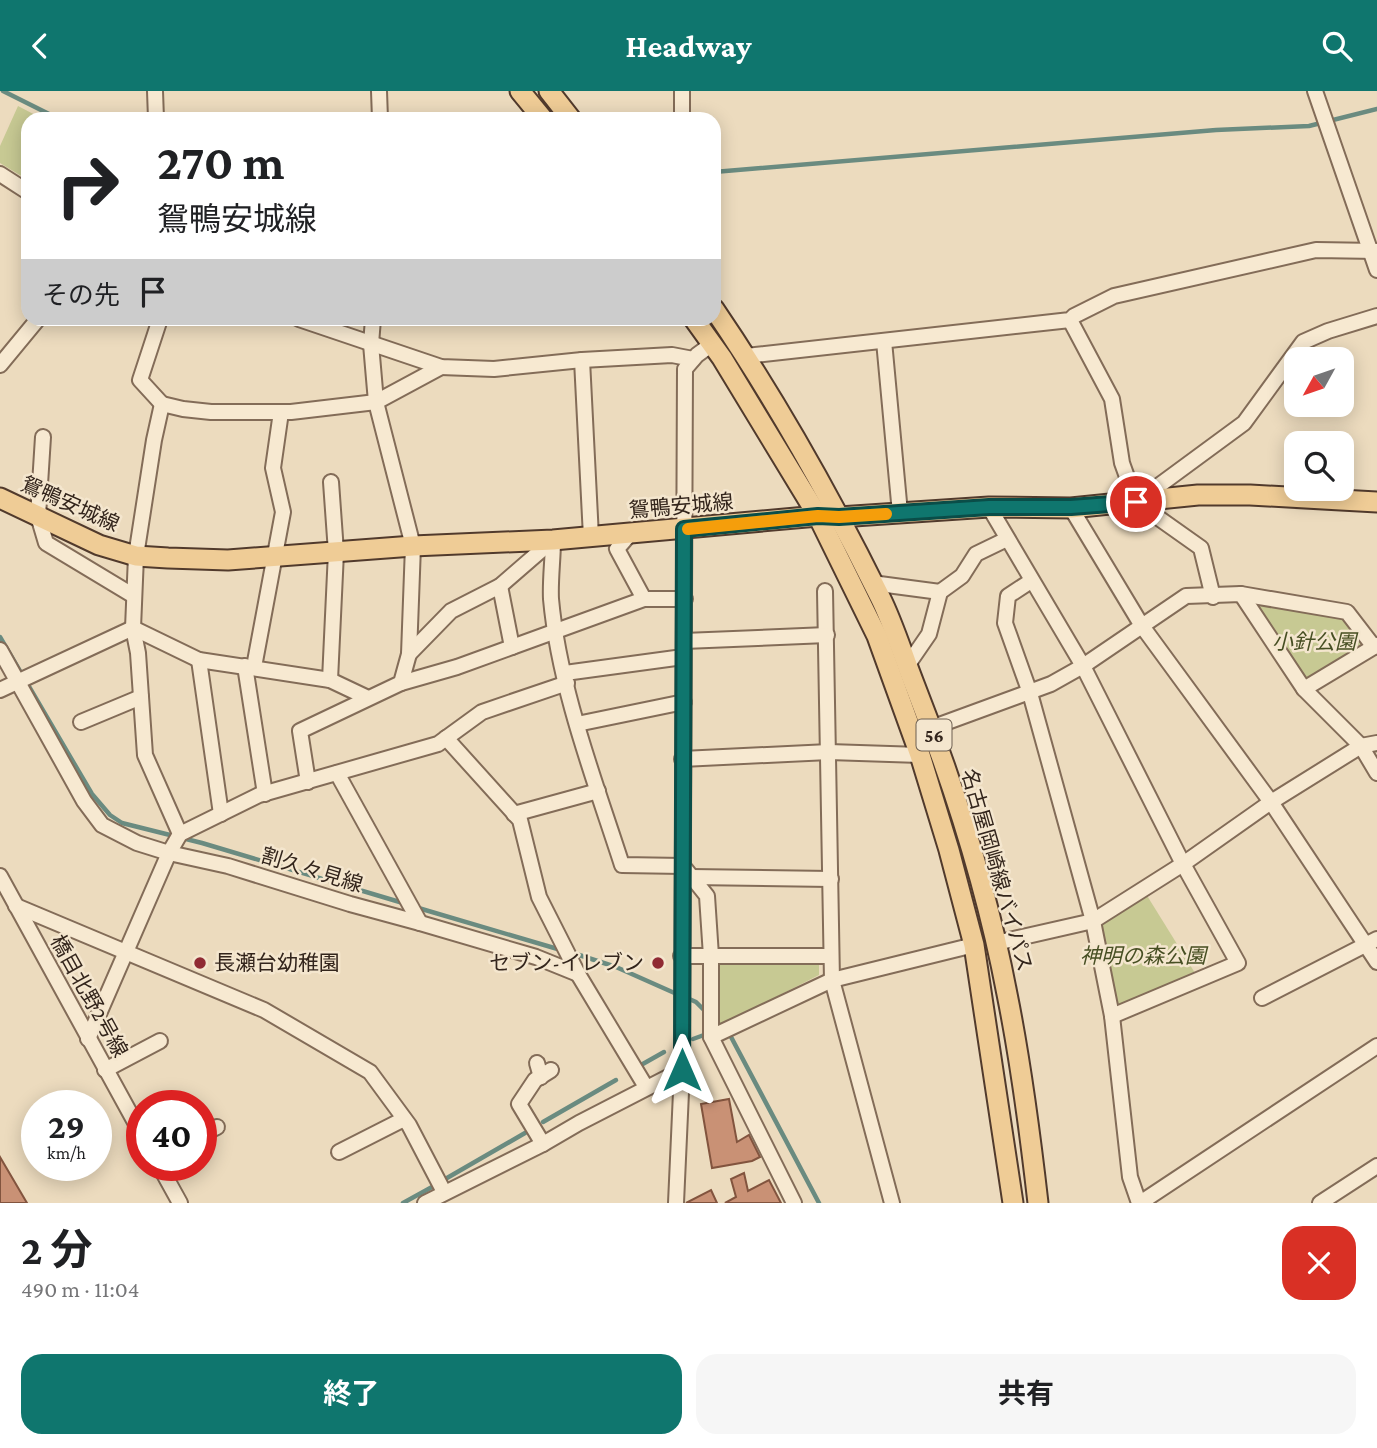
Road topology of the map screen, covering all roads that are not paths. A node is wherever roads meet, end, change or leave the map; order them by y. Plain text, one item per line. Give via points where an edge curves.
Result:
1 (155, 91) edge
2 (379, 91) edge
3 (520, 91) edge
4 (549, 91) edge
5 (682, 91) edge
6 (1315, 91) edge
7 (156, 112) edge
8 (380, 112) edge
9 (537, 112) edge
10 (566, 112) edge
11 (682, 112) edge
12 (0, 174) edge
13 (21, 188) edge
14 (1375, 251) edge
15 (1377, 270) edge
16 (1377, 316) edge
17 (721, 319) edge
18 (1070, 320) junction
19 (32, 326) edge
20 (158, 326) edge
21 (319, 326) edge
22 (373, 326) edge
23 (700, 326) edge
24 (884, 341) junction
25 (372, 344) junction
26 (712, 344) junction
27 (746, 356) junction
28 (693, 359) junction
29 (582, 360) junction
30 (0, 365) edge
31 (441, 367) junction
32 (376, 402) junction
33 (162, 404) junction
34 (281, 412) junction
35 (43, 437) dead end
36 (331, 481) dead end
37 (0, 498) edge
38 (1136, 502) junction
39 (1377, 502) edge
40 (989, 507) junction
41 (1071, 507) junction
42 (900, 513) junction
43 (38, 516) junction
44 (818, 516) junction
45 (839, 517) junction
46 (684, 529) junction
47 (630, 534) junction
48 (591, 537) junction
49 (1007, 539) junction
50 (553, 540) junction
51 (414, 546) junction
52 (336, 552) junction
53 (136, 556) junction
54 (273, 556) junction
55 (1031, 581) junction
56 (872, 583) junction
57 (500, 586) junction
58 (825, 591) dead end
59 (940, 592) junction
60 (1241, 594) junction
61 (135, 596) junction
62 (1213, 597) junction
63 (644, 599) junction
64 (685, 599) junction
65 (1142, 626) junction
66 (133, 628) junction
67 (557, 631) junction
68 (827, 635) junction
69 (684, 641) junction
70 (1375, 646) edge
71 (512, 647) junction
72 (0, 650) edge
73 (409, 654) junction
74 (683, 657) junction
75 (199, 660) junction
76 (249, 666) junction
77 (907, 666) junction
78 (1083, 666) junction
79 (566, 678) junction
80 (18, 680) junction
81 (330, 680) junction
82 (401, 683) junction
83 (1304, 689) junction
84 (0, 690) edge
85 (1030, 693) junction
86 (141, 697) junction
87 (368, 698) junction
88 (684, 702) junction
89 (82, 722) dead end
90 (577, 724) junction
91 (931, 728) junction
92 (446, 738) junction
93 (1377, 743) edge
94 (1361, 746) junction
95 (829, 752) junction
96 (920, 755) junction
97 (682, 759) junction
98 (337, 773) junction
99 (1377, 773) edge
100 (308, 782) junction
101 (598, 791) junction
102 (265, 794) junction
103 (1271, 802) junction
104 (221, 814) junction
105 (514, 814) junction
106 (180, 834) junction
107 (169, 853) junction
108 (1183, 864) junction
109 (687, 871) junction
110 (0, 876) edge
111 (831, 879) junction
112 (16, 905) junction
113 (1093, 921) junction
114 (420, 923) junction
115 (1372, 942) edge
116 (996, 943) junction
117 (974, 945) junction
118 (127, 953) junction
119 (681, 956) junction
120 (711, 956) junction
121 (831, 956) junction
122 (1377, 962) edge
123 (578, 974) junction
124 (832, 980) junction
125 (1262, 998) dead end
126 (1112, 1016) junction
127 (711, 1037) junction
128 (88, 1039) junction
129 (160, 1041) dead end
130 (1377, 1046) edge
131 (105, 1070) junction
132 (543, 1070) dead end
133 (682, 1070) junction
134 (646, 1087) junction
135 (126, 1107) edge
136 (404, 1119) junction
137 (543, 1144) junction
138 (339, 1152) dead end
139 (1377, 1166) edge
140 (168, 1181) edge
141 (444, 1192) junction
142 (180, 1203) edge
143 (425, 1203) edge
144 (676, 1203) edge
145 (794, 1203) edge
146 (892, 1203) edge
147 (1013, 1203) edge
148 (1038, 1203) edge
149 (1140, 1203) edge
150 (1320, 1203) edge

1 - 7 street
2 - 8 street
3 - 9 main road
4 - 10 main road
5 - 11 street
6 - 14 street
12 - 13 street
14 - 15 street
14 - 18 street via 1316,250 1114,296
16 - 38 street via 1303,342 1244,423
17 - 27 main road, 名古屋岡崎線バイパス / 56
18 - 24 street
18 - 38 street via 1112,400 1122,463
19 - 30 street
20 - 33 street via 139,380
21 - 25 street
22 - 25 street
23 - 26 main road, 名古屋岡崎線バイパス / 56
24 - 27 street
24 - 42 street
25 - 31 street
25 - 32 street
26 - 28 street
26 - 44 main road, 名古屋岡崎線バイパス / 56
27 - 45 main road, 名古屋岡崎線バイパス / 56
28 - 29 street via 672,355
28 - 46 street via 685,369
29 - 31 street via 494,369
29 - 48 street
31 - 32 street
32 - 34 street
32 - 51 street
33 - 34 street via 211,412
33 - 53 street
34 - 54 street via 273,467 283,512
35 - 43 street
36 - 52 street
37 - 43 main road, 鴛鴨安城線
38 - 39 main road, 鴛鴨安城線 via 1198,495
38 - 41 main road, 鴛鴨安城線
38 - 62 street via 1201,548
40 - 41 main road, 鴛鴨安城線
40 - 42 main road, 鴛鴨安城線
40 - 49 street
41 - 65 street
42 - 45 main road, 鴛鴨安城線
43 - 53 main road, 鴛鴨安城線 via 99,545
43 - 61 street via 46,543
44 - 45 main road, 鴛鴨安城線
44 - 46 main road, 鴛鴨安城線
44 - 96 main road, 名古屋岡崎線バイパス / 56 via 877,636
45 - 56 main road, 名古屋岡崎線バイパス / 56
46 - 47 main road, 鴛鴨安城線
46 - 64 street
47 - 48 main road, 鴛鴨安城線
47 - 63 street via 617,549
48 - 50 main road, 鴛鴨安城線
49 - 55 street
49 - 59 street via 975,554 962,576
50 - 51 main road, 鴛鴨安城線
50 - 57 street
50 - 67 street via 551,598
51 - 52 main road, 鴛鴨安城線
51 - 73 street
52 - 54 main road, 鴛鴨安城線
52 - 81 street
53 - 54 main road, 鴛鴨安城線
53 - 61 street
54 - 76 street
55 - 78 street
55 - 85 street via 1008,596 1005,623
56 - 59 street
56 - 77 main road, 名古屋岡崎線バイパス / 56
57 - 71 street
57 - 73 street via 451,611
58 - 68 street
59 - 77 street via 929,634
60 - 62 street
60 - 70 street via 1347,612
60 - 83 street
61 - 66 street
62 - 65 street via 1186,597
63 - 64 street
63 - 67 street
64 - 69 street
65 - 78 street
65 - 103 street
66 - 75 street
66 - 80 street
66 - 86 street
67 - 71 street
67 - 79 street
68 - 69 street
68 - 95 street
69 - 74 street
70 - 83 street
71 - 82 street
72 - 80 street, 割久々見線
73 - 82 street
74 - 79 street
74 - 88 street
75 - 76 street
75 - 104 street
76 - 81 street
76 - 102 street
77 - 91 main road, 名古屋岡崎線バイパス / 56
78 - 85 street
78 - 108 street
79 - 90 street
79 - 92 street via 482,712
80 - 84 street
80 - 107 street, 割久々見線 via 84,801 102,825
81 - 87 street
82 - 87 street
83 - 94 street
85 - 91 street
85 - 113 street
86 - 89 street
86 - 106 street via 145,755
87 - 100 street via 300,731
88 - 90 street
88 - 97 street
90 - 101 street
91 - 116 main road, 名古屋岡崎線バイパス / 56 via 968,835
92 - 98 street via 439,744
92 - 105 street
93 - 94 street
94 - 99 street
94 - 103 street
95 - 96 street
95 - 97 street
95 - 111 street
96 - 117 main road, 名古屋岡崎線バイパス / 56
97 - 109 street
98 - 100 street
98 - 114 street
100 - 102 street
101 - 105 street
101 - 109 street via 622,865
102 - 104 street
103 - 108 street
103 - 115 street
104 - 106 street
105 - 123 street via 520,820 539,897
106 - 107 street
107 - 114 street, 割久々見線
107 - 118 street
108 - 113 street
108 - 126 street via 1238,963
109 - 111 street
109 - 119 street
109 - 120 street via 707,896
110 - 112 street, 橋目北野2号線
111 - 121 street
112 - 118 street
112 - 128 street, 橋目北野2号線
113 - 116 street
113 - 126 street
114 - 123 street, 割久々見線
115 - 122 street
115 - 125 street
116 - 148 main road, 名古屋岡崎線バイパス / 56
117 - 124 street
117 - 147 main road, 名古屋岡崎線バイパス / 56
118 - 128 street
118 - 136 street via 264,1010 360,1066 370,1072
119 - 120 street
119 - 133 street
120 - 121 street
120 - 127 street
121 - 124 street
123 - 134 street
124 - 127 street
124 - 146 street
126 - 149 street via 1130,1177
127 - 145 street
128 - 131 street, 橋目北野2号線
129 - 131 street
130 - 149 street
131 - 135 street, 橋目北野2号線
132 - 137 street via 519,1104
133 - 134 street
133 - 144 street
134 - 137 street
136 - 138 street
136 - 141 street
137 - 141 street
139 - 150 street
140 - 142 street
141 - 143 street

